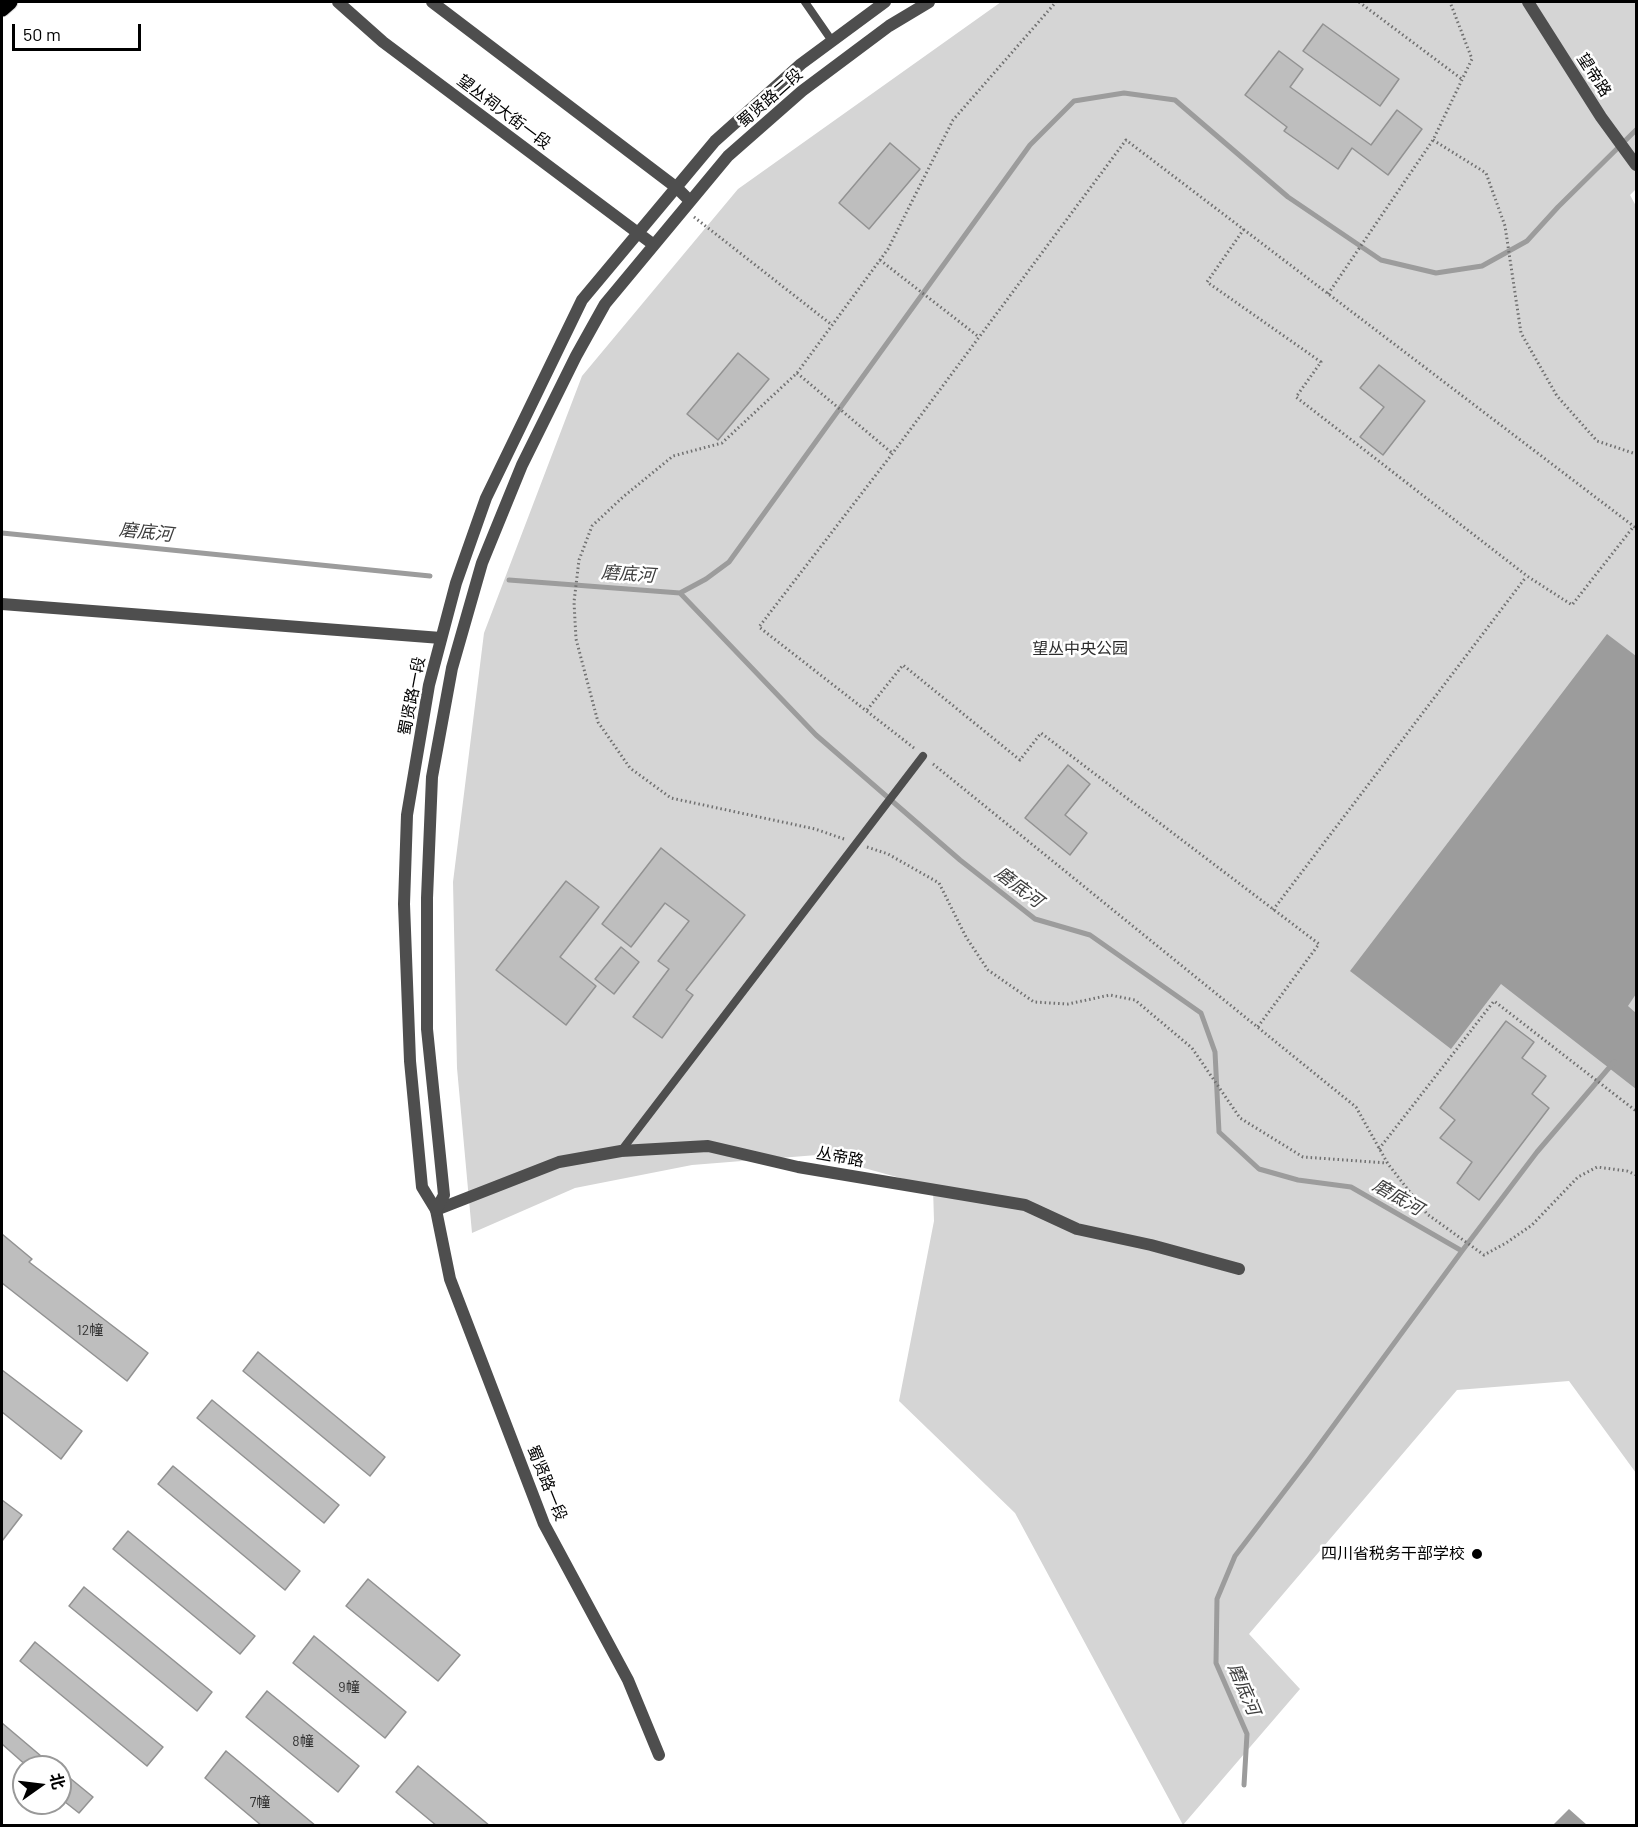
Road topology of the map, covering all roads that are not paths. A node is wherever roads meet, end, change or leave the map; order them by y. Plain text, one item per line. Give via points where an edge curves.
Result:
1 (10, 2) edge
2 (338, 2) edge
3 (432, 2) edge
4 (805, 2) edge
5 (885, 2) edge
6 (929, 2) edge
7 (1528, 2) edge
8 (2, 9) edge
9 (832, 40) junction
10 (1636, 165) edge
11 (677, 188) junction
12 (687, 205) junction
13 (639, 233) junction
14 (654, 244) junction
15 (2, 604) edge
16 (441, 638) junction
17 (923, 756) road end
18 (621, 1151) junction
19 (435, 1210) junction
20 (1239, 1269) dead end
21 (659, 1755) dead end

1 - 8 main road
2 - 13 street, 望丛祠大街一段 via 383,42
3 - 11 street
4 - 9 lane
5 - 9 street, 蜀贤路二段
6 - 12 street, 蜀贤路二段 via 889,26 802,91 728,156
7 - 10 street, 望帝路
9 - 11 street, 蜀贤路二段 via 715,141
11 - 12 street
11 - 13 street, 蜀贤路二段
12 - 14 street, 蜀贤路二段
13 - 14 street, 望丛祠大街一段
13 - 16 street, 蜀贤路一段 via 582,300 533,399 486,498
14 - 19 street, 蜀贤路一段 via 605,304 522,465 482,563 452,668 432,777 426,898 427,1029 444,1196
15 - 16 street
16 - 19 street, 蜀贤路一段 via 407,815 404,904 410,1061 422,1187
17 - 18 lane
18 - 19 street, 丛帝路 via 560,1162
18 - 20 street, 丛帝路 via 708,1146 798,1167 1025,1205 1077,1229
19 - 21 street, 蜀贤路一段 via 450,1279 544,1524 628,1680

